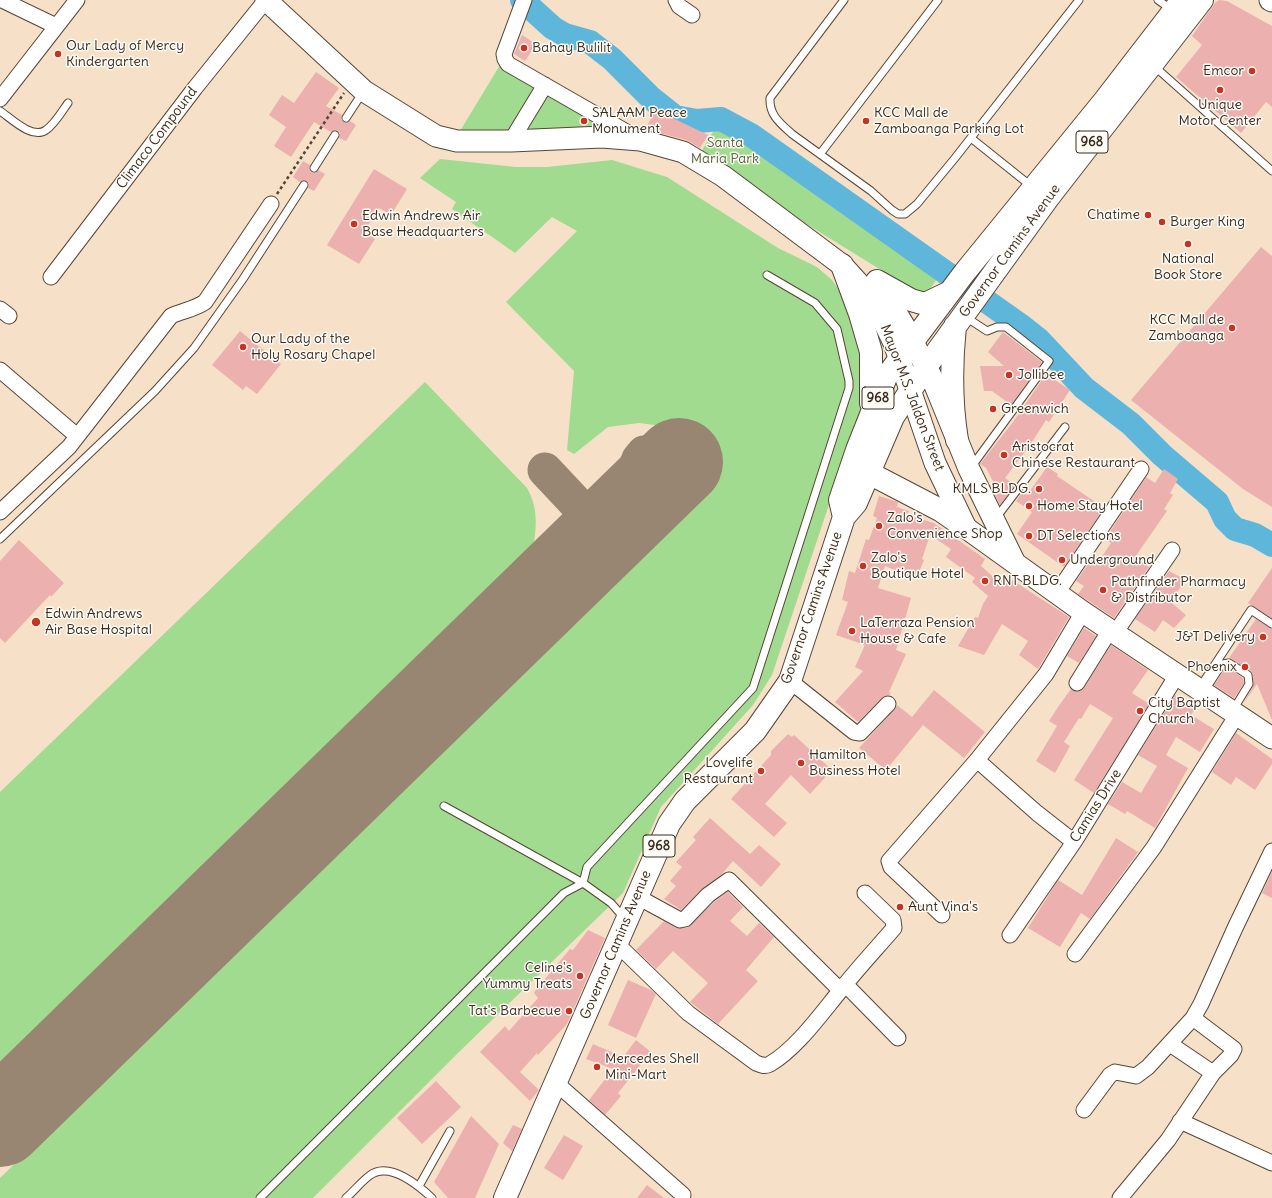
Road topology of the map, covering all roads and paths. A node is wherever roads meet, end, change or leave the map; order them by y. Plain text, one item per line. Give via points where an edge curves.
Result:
1 (2, 0) edge
2 (77, 0) edge
3 (266, 0) edge
4 (524, 0) edge
5 (676, 0) edge
6 (844, 0) edge
7 (938, 0) edge
8 (1079, 0) edge
9 (1202, 0) edge
10 (1171, 4) edge
11 (692, 15) dead end
12 (56, 26) junction
13 (1152, 65) junction
14 (545, 85) junction
15 (358, 86) junction
16 (0, 99) edge
17 (68, 103) dead end
18 (0, 110) edge
19 (346, 118) dead end
20 (335, 135) dead end
21 (970, 138) junction
22 (640, 140) junction
23 (511, 141) junction
24 (820, 154) junction
25 (314, 168) dead end
26 (1272, 171) edge
27 (304, 184) dead end
28 (1033, 188) junction
29 (271, 204) joint
30 (842, 265) junction
31 (767, 275) dead end
32 (51, 277) dead end
33 (877, 281) junction
34 (948, 293) junction
35 (962, 316) junction
36 (913, 341) junction
37 (900, 358) junction
38 (926, 367) junction
39 (0, 370) edge
40 (911, 389) junction
41 (871, 415) junction
42 (1064, 427) dead end
43 (78, 436) junction
44 (957, 440) junction
45 (969, 469) junction
46 (1141, 469) dead end
47 (869, 473) junction
48 (0, 512) edge
49 (844, 517) junction
50 (994, 521) junction
51 (966, 528) junction
52 (0, 540) edge
53 (1172, 550) dead end
54 (1015, 564) junction
55 (1057, 593) junction
56 (1083, 612) junction
57 (1272, 624) edge
58 (1113, 632) junction
59 (1177, 675) junction
60 (790, 681) junction
61 (1077, 683) dead end
62 (1201, 691) junction
63 (888, 704) dead end
64 (1234, 713) junction
65 (1272, 738) edge
66 (977, 760) junction
67 (444, 806) dead end
68 (1074, 842) junction
69 (1272, 851) edge
70 (583, 883) junction
71 (865, 893) dead end
72 (636, 896) junction
73 (942, 915) dead end
74 (626, 920) junction
75 (1010, 935) dead end
76 (617, 944) junction
77 (1075, 954) dead end
78 (842, 987) junction
79 (1193, 1018) junction
80 (898, 1038) dead end
81 (1170, 1044) junction
82 (1213, 1073) junction
83 (556, 1083) junction
84 (1084, 1110) dead end
85 (1180, 1121) junction
86 (450, 1131) dead end
87 (1272, 1163) edge
88 (419, 1186) junction
89 (683, 1195) dead end
90 (260, 1198) edge
91 (346, 1198) edge
92 (432, 1198) edge
93 (505, 1198) edge
94 (1120, 1198) edge

1 - 12 street
2 - 12 street
3 - 15 main road, Mayor M.S. Jaldon Street
3 - 32 street, Climaco Compound via 195,88
4 - 14 street via 504,59 508,64
5 - 11 street via 679,6
6 - 24 lane via 770,98 770,107 780,124
7 - 24 lane
8 - 21 lane
9 - 13 main road, Governor Camins Avenue / 968
10 - 28 main road, Governor Camins Avenue / 968 via 1105,100
12 - 16 street
13 - 26 lane
13 - 35 main road, Governor Camins Avenue / 968 via 1048,198
14 - 22 street
14 - 23 street
15 - 19 lane
15 - 23 main road, Mayor M.S. Jaldon Street via 436,136 457,141
15 - 29 path
17 - 18 lane via 46,130 36,133 26,130
20 - 25 lane
21 - 24 lane via 917,204 905,214 898,214 892,210
21 - 28 lane
22 - 23 main road, Mayor M.S. Jaldon Street via 602,137
22 - 30 main road, Mayor M.S. Jaldon Street via 682,152 723,176
27 - 52 lane via 231,298 194,348 154,391
28 - 34 main road, Governor Camins Avenue / 968
29 - 43 street via 205,302 199,307 171,316
30 - 33 main road, Mayor M.S. Jaldon Street
30 - 37 main road, Mayor M.S. Jaldon Street via 872,298
30 - 41 main road via 871,352
31 - 70 lane via 815,303 837,329 849,388 753,688 587,867
33 - 34 main road via 911,300 925,304
33 - 36 main road, Mayor M.S. Jaldon Street
34 - 36 main road, Governor Camins Avenue / 968
35 - 38 main road, Governor Camins Avenue / 968
35 - 44 main road via 952,371
35 - 45 lane via 987,331 1006,327 1049,361
36 - 37 main road, Governor Camins Avenue / 968
36 - 38 main road, Mayor M.S. Jaldon Street
37 - 40 main road, Mayor M.S. Jaldon Street
37 - 41 main road, Governor Camins Avenue / 968 via 886,377
38 - 40 main road, Governor Camins Avenue / 968
38 - 44 main road, Mayor M.S. Jaldon Street
39 - 43 street
40 - 47 main road, Governor Camins Avenue / 968 via 893,417
40 - 51 main road, Mayor M.S. Jaldon Street via 935,463
41 - 49 main road, Governor Camins Avenue / 968 via 840,500
42 - 50 lane
43 - 48 street
44 - 45 main road, Mayor M.S. Jaldon Street
45 - 50 main road, Mayor M.S. Jaldon Street
46 - 55 street
47 - 49 main road, Governor Camins Avenue / 968 via 856,504
47 - 51 main road via 940,510
49 - 60 main road, Governor Camins Avenue / 968
50 - 54 main road, Mayor M.S. Jaldon Street
51 - 54 main road, Mayor M.S. Jaldon Street
53 - 58 street
54 - 55 main road, Mayor M.S. Jaldon Street
55 - 56 main road, Mayor M.S. Jaldon Street
56 - 58 main road, Mayor M.S. Jaldon Street
56 - 66 street via 1046,674
57 - 62 lane via 1250,610
58 - 59 main road, Mayor M.S. Jaldon Street
58 - 61 street
59 - 62 main road, Mayor M.S. Jaldon Street
59 - 68 street, Camias Drive
60 - 63 street via 854,732 860,732
60 - 72 main road, Governor Camins Avenue / 968 via 754,731 685,801 668,824
62 - 64 main road, Mayor M.S. Jaldon Street
62 - 64 lane via 1222,664 1229,663 1248,675 1249,684
64 - 65 main road, Mayor M.S. Jaldon Street
64 - 77 street via 1154,846
66 - 68 street
66 - 73 street via 889,861 891,866
67 - 70 lane
68 - 75 street, Camias Drive
69 - 79 street
70 - 74 lane via 611,903
70 - 90 lane via 560,896
71 - 78 street via 893,920 894,928
72 - 74 main road, Governor Camins Avenue / 968
72 - 78 street via 680,920 685,919 708,895 729,880
74 - 76 main road, Governor Camins Avenue / 968
76 - 78 street via 688,1013 762,1066 769,1064 788,1049 815,1022
76 - 83 main road, Governor Camins Avenue / 968
78 - 80 street
79 - 81 street
79 - 82 street via 1234,1049
81 - 82 street
81 - 84 street via 1136,1076 1119,1072 1110,1075
82 - 85 street
83 - 89 street
83 - 93 main road, Governor Camins Avenue / 968
85 - 87 street
85 - 94 street via 1168,1140
86 - 88 lane
88 - 91 lane via 393,1172 382,1171 370,1174
88 - 92 lane

